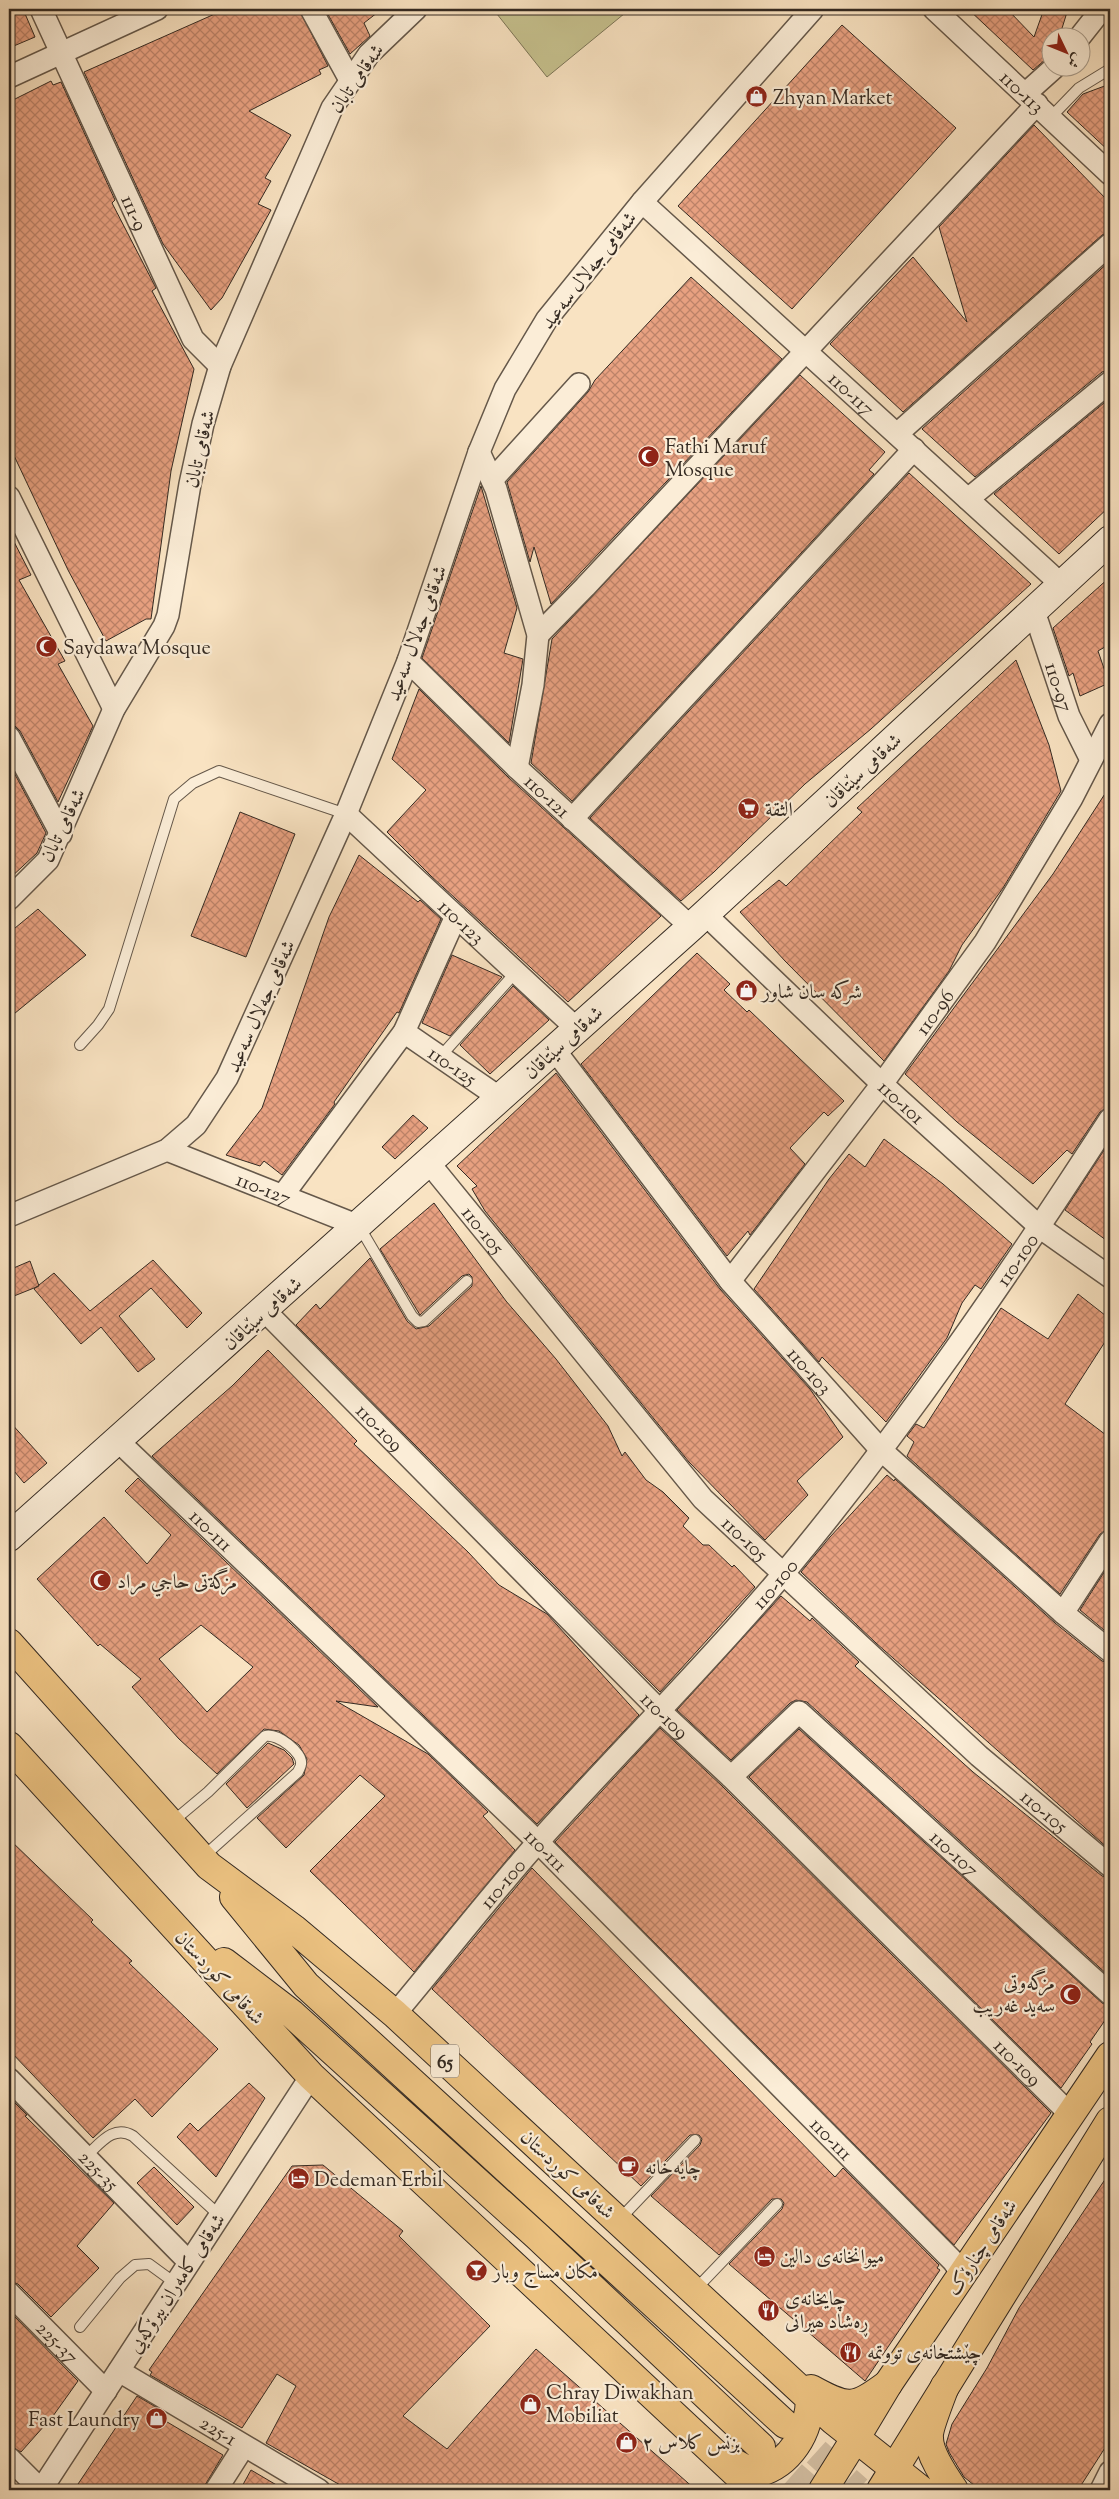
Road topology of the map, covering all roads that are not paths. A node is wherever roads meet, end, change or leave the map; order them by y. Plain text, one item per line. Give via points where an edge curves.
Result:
1 (41, 9) edge
2 (158, 9) edge
3 (311, 9) edge
4 (416, 9) edge
5 (813, 9) edge
6 (934, 9) edge
7 (1102, 9) edge
8 (1087, 28) edge
9 (60, 52) junction
10 (1110, 69) edge
11 (9, 77) edge
12 (1049, 78) edge
13 (350, 80) junction
14 (1037, 105) junction
15 (1110, 174) edge
16 (642, 202) junction
17 (1110, 244) edge
18 (806, 351) junction
19 (220, 366) junction
20 (1110, 382) edge
21 (580, 384) dead end
22 (897, 434) junction
23 (914, 450) junction
24 (479, 452) junction
25 (492, 480) junction
26 (9, 497) edge
27 (968, 499) junction
28 (1110, 540) edge
29 (1062, 585) junction
30 (1034, 611) junction
31 (538, 635) junction
32 (408, 661) junction
33 (114, 708) junction
34 (1110, 726) edge
35 (9, 737) edge
36 (1091, 760) junction
37 (517, 768) junction
38 (346, 814) junction
39 (572, 819) junction
40 (61, 834) junction
41 (9, 899) edge
42 (456, 916) junction
43 (698, 921) junction
44 (516, 972) junction
45 (577, 1029) junction
46 (404, 1032) junction
47 (80, 1045) dead end
48 (554, 1049) junction
49 (440, 1057) junction
50 (882, 1084) junction
51 (500, 1098) junction
52 (1110, 1119) edge
53 (167, 1150) junction
54 (429, 1163) junction
55 (283, 1194) junction
56 (9, 1216) edge
57 (359, 1226) junction
58 (1040, 1227) junction
59 (1110, 1277) edge
60 (467, 1281) dead end
61 (730, 1281) junction
62 (264, 1310) junction
63 (118, 1441) junction
64 (881, 1450) junction
65 (9, 1538) edge
66 (1110, 1541) edge
67 (784, 1573) junction
68 (1063, 1613) junction
69 (9, 1643) edge
70 (1110, 1651) edge
71 (661, 1712) junction
72 (9, 1746) edge
73 (731, 1777) junction
74 (170, 1824) junction
75 (538, 1842) junction
76 (205, 1862) junction
77 (1110, 1866) edge
78 (165, 1917) junction
79 (1110, 1994) edge
80 (395, 2014) junction
81 (1110, 2056) edge
82 (311, 2076) junction
83 (9, 2079) edge
84 (1071, 2115) junction
85 (1110, 2120) edge
86 (695, 2140) dead end
87 (85, 2156) junction
88 (777, 2204) dead end
89 (219, 2215) junction
90 (618, 2220) junction
91 (189, 2262) junction
92 (962, 2274) junction
93 (175, 2283) junction
94 (694, 2290) junction
95 (9, 2292) edge
96 (80, 2327) dead end
97 (119, 2371) junction
98 (787, 2376) junction
99 (888, 2384) junction
100 (945, 2386) junction
101 (106, 2391) junction
102 (810, 2397) junction
103 (785, 2424) tunnel mouth
104 (855, 2439) junction
105 (704, 2444) junction
106 (244, 2446) junction
107 (761, 2447) tunnel mouth
108 (9, 2458) edge
109 (1110, 2472) edge
110 (887, 2479) edge
111 (41, 2490) edge
112 (216, 2490) edge
113 (319, 2490) edge
114 (733, 2490) edge
115 (754, 2490) edge
116 (823, 2490) edge
117 (921, 2490) edge
118 (954, 2490) edge
119 (1101, 2490) edge

1 - 9 street, 111-9
2 - 9 street
3 - 13 street
4 - 13 street, شەقامی تابان via 369,54
5 - 16 street, شەقامی جەلال سەعید
6 - 14 street, 110-113
7 - 8 street
9 - 11 street
9 - 19 street, 111-9 via 193,339
10 - 14 lane via 1079,88
12 - 14 street
13 - 19 street, شەقامی تابان via 332,108
14 - 15 street, 110-113
14 - 18 street
16 - 18 street, 110-117
16 - 24 street, شەقامی جەلال سەعید via 547,319 505,389
17 - 22 street
18 - 22 street, 110-117
18 - 31 street
19 - 33 street, شەقامی تابان via 190,484 168,615 158,638
20 - 27 street
21 - 25 street
22 - 23 street, 110-117
23 - 27 street, 110-117
23 - 39 street
24 - 25 street
24 - 32 street, شەقامی جەلال سەعید
25 - 31 street
26 - 33 street
27 - 29 street, 110-117
28 - 29 main road, شەقامی سێتاقان
29 - 30 main road, شەقامی سێتاقان
30 - 36 street, 110-97 via 1069,716
30 - 43 main road, شەقامی سێتاقان
31 - 37 street via 533,685
32 - 37 street, 110-121
32 - 38 street, شەقامی جەلال سەعید
33 - 40 street, شەقامی تابان
34 - 36 street, 110-96
35 - 40 street
36 - 50 street, 110-96 via 1072,798 984,942
37 - 39 street, 110-121
38 - 42 street, 110-123
38 - 47 lane via 219,771 193,783 174,799 109,1009
38 - 53 street, شەقامی جەلال سەعید via 228,1078 196,1125
39 - 43 street, 110-121
40 - 41 street, شەقامی تابان via 44,865
42 - 44 street, 110-123
42 - 46 street
43 - 45 main road, شەقامی سێتاقان
43 - 50 street, 110-101
44 - 45 street, 110-123
44 - 49 lane
45 - 48 main road, شەقامی سێتاقان
46 - 49 street, 110-125
46 - 55 street
48 - 51 main road, شەقامی سێتاقان
48 - 61 street, 110-103
49 - 51 street, 110-125
50 - 58 street, 110-101
50 - 61 street, 110-96
51 - 54 main road, شەقامی سێتاقان
52 - 58 street, 110-100
53 - 55 street, 110-127
53 - 56 street, شەقامی جەلال سەعید
54 - 57 main road, شەقامی سێتاقان
54 - 67 street, 110-105 via 703,1499
55 - 57 street, 110-127
57 - 60 lane via 418,1322 424,1321
57 - 62 main road, شەقامی سێتاقان
58 - 59 street, 110-101
58 - 64 street, 110-100
61 - 64 street, 110-103
62 - 63 main road, شەقامی سێتاقان
62 - 71 street, 110-109
63 - 65 main road, شەقامی سێتاقان
63 - 75 street, 110-111
64 - 67 street, 110-100
64 - 68 street, 110-103
66 - 68 street
67 - 71 street, 110-100
67 - 77 street, 110-105 via 979,1756
68 - 70 street, 110-103
69 - 74 main road, شەقامی کوردستان / 65
71 - 73 street, 110-109
71 - 75 street, 110-100
72 - 78 main road, شەقامی کوردستان
73 - 79 street, 110-107 via 799,1712
73 - 84 street, 110-109
74 - 76 main road, شەقامی کوردستان / 65
74 - 76 lane via 266,1736 272,1734 280,1738 300,1757 302,1764 298,1772
75 - 80 street, 110-100
75 - 92 street, 110-111 via 953,2261
76 - 80 main road, شەقامی کوردستان / 65 via 294,1928
76 - 103 main road, شەقامی کوردستان / 65 via 306,1985
78 - 82 main road, شەقامی کوردستان
78 - 107 main road, شەقامی کوردستان via 292,2014 537,2236
80 - 90 main road, شەقامی کوردستان / 65
81 - 84 main road, شەقامی چنارۆک
82 - 89 street, شه‌قامی كامەران بیرۆكەیی
82 - 105 main road, شەقامی کوردستان
83 - 87 street, 225-35
84 - 92 main road, شەقامی چنارۆک
85 - 100 main road, شەقامی چنارۆک
86 - 90 lane
87 - 89 lane via 113,2132 124,2130
87 - 91 street, 225-35
88 - 94 lane
89 - 91 street, شه‌قامی كامەران بیرۆكەیی
90 - 94 main road, شەقامی کوردستان / 65
91 - 93 street, شه‌قامی كامەران بیرۆكەیی
92 - 99 main road, شەقامی چنارۆک
93 - 96 lane via 149,2264 135,2265 120,2278
93 - 97 street, شه‌قامی كامەران بیرۆكەیی
94 - 98 main road, شەقامی کوردستان / 65
95 - 101 street, 225-37
97 - 101 street, شه‌قامی كامەران بیرۆكەیی
97 - 106 street, 225-1
98 - 99 main road via 844,2406 866,2400
98 - 102 main road, شەقامی کوردستان / 65
99 - 104 main road, شەقامی چنارۆک
100 - 110 main road, شەقامی چنارۆک
100 - 118 main road via 928,2438 937,2466
101 - 111 street, شه‌قامی كامەران بیرۆكەیی
102 - 104 main road, شەقامی کوردستان / 65
102 - 105 main road via 809,2415 797,2445 766,2471 754,2474 742,2469
104 - 110 main road, شەقامی کوردستان / 65
104 - 116 main road, شەقامی چنارۆک
105 - 114 main road
105 - 115 main road, شەقامی کوردستان
106 - 112 street
106 - 113 street, 225-1
108 - 111 street
109 - 119 street
110 - 117 main road, شەقامی کوردستان / 65

